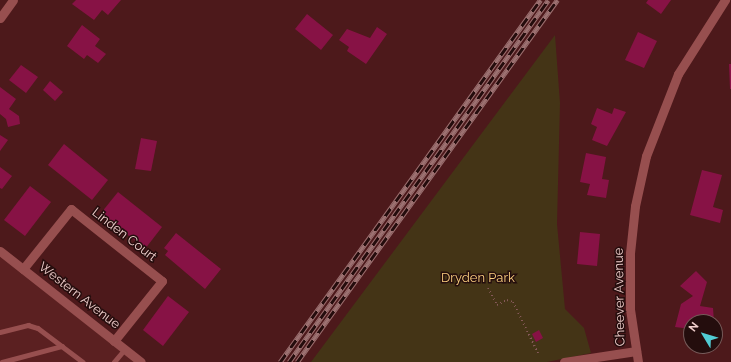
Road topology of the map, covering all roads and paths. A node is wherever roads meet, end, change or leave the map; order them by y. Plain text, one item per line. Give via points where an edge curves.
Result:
1 (14, 0) edge
2 (725, 0) edge
3 (0, 18) edge
4 (0, 251) edge
5 (23, 269) junction
6 (488, 288) dead end
7 (0, 332) edge
8 (114, 340) junction
9 (62, 346) junction
10 (125, 349) junction
11 (636, 351) junction
12 (538, 353) dead end
13 (2, 362) edge
14 (83, 362) edge
15 (114, 362) edge
16 (141, 362) edge
17 (564, 362) edge
18 (638, 362) edge

1 - 3 street
2 - 11 street, Cheever Avenue via 678,74 646,156 630,253 630,309
4 - 5 street, Western Avenue
5 - 8 street, Western Avenue
5 - 8 street, Linden Court via 70,209 162,281
6 - 12 path via 497,305 507,300 513,302
7 - 9 lane via 28,325
8 - 10 street, Western Avenue
9 - 13 lane
9 - 14 lane
10 - 15 lane
10 - 16 street, Western Avenue
11 - 17 street, Cheever Avenue
11 - 18 street

